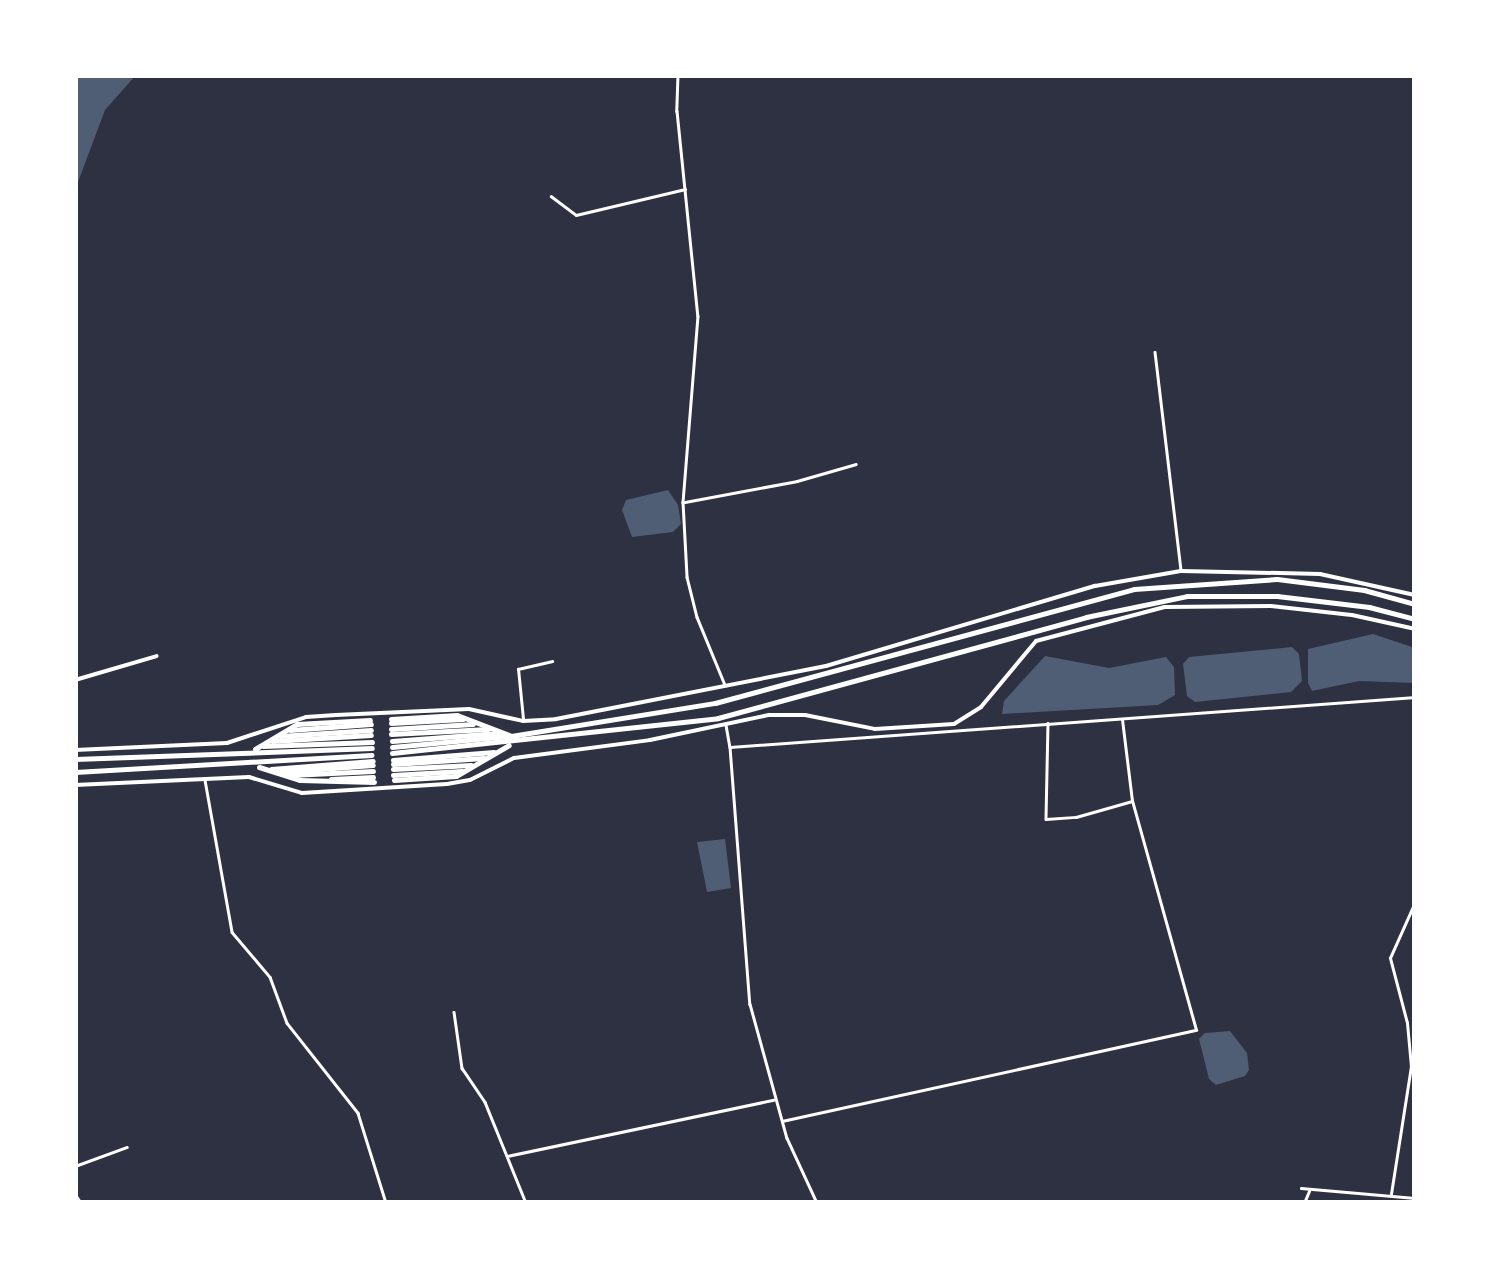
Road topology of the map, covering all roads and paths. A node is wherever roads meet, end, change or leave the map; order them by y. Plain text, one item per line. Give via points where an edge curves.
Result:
1 (678, 75) edge
2 (686, 189) junction
3 (551, 196) dead end
4 (1155, 352) dead end
5 (856, 464) dead end
6 (683, 502) junction
7 (1181, 571) junction
8 (1415, 595) edge
9 (1415, 604) edge
10 (1415, 619) edge
11 (1415, 630) edge
12 (157, 656) dead end
13 (552, 661) dead end
14 (75, 680) edge
15 (726, 686) junction
16 (1415, 697) edge
17 (1122, 719) junction
18 (523, 720) junction
19 (1048, 723) junction
20 (479, 724) junction
21 (726, 724) junction
22 (493, 729) junction
23 (502, 732) junction
24 (276, 736) junction
25 (512, 740) junction
26 (268, 741) junction
27 (260, 746) junction
28 (730, 747) junction
29 (75, 750) edge
30 (252, 750) junction
31 (392, 750) junction
32 (372, 751) junction
33 (497, 752) junction
34 (487, 758) junction
35 (75, 760) edge
36 (253, 765) junction
37 (474, 765) junction
38 (266, 769) junction
39 (75, 772) edge
40 (276, 772) junction
41 (286, 776) junction
42 (205, 778) junction
43 (75, 785) edge
44 (1132, 800) junction
45 (1415, 902) edge
46 (454, 1012) dead end
47 (775, 1099) junction
48 (782, 1121) junction
49 (128, 1147) dead end
50 (507, 1156) junction
51 (75, 1166) edge
52 (1302, 1188) dead end
53 (1309, 1191) junction
54 (75, 1194) edge
55 (1391, 1194) junction
56 (1415, 1198) edge
57 (81, 1203) edge
58 (386, 1203) edge
59 (526, 1203) edge
60 (817, 1203) edge
61 (1304, 1203) edge

1 - 2 street
2 - 3 street via 576,215
2 - 6 street via 698,316
4 - 7 street
5 - 6 street
6 - 15 street via 687,577
7 - 8 street via 1320,574
7 - 15 street via 1095,586 858,658
9 - 25 highway via 1277,579 1134,590 715,703
10 - 25 highway via 1277,596 1187,596 1086,617 718,718
11 - 21 street via 1352,614 1271,606 1165,608 1036,642 982,706 954,724 875,729 784,714
12 - 14 street
13 - 18 street via 518,670
15 - 18 street
16 - 17 street
17 - 19 street
17 - 44 street
18 - 29 street via 469,709 336,714 226,743
19 - 28 street
19 - 44 street via 1044,818
20 - 22 highway
20 - 31 highway
20 - 31 highway via 469,720
21 - 28 street
21 - 42 street via 514,758 447,784 302,794 249,778
22 - 23 highway
22 - 31 highway
23 - 25 highway
23 - 31 highway
24 - 26 highway
24 - 32 highway
24 - 32 highway via 287,730
25 - 31 highway
25 - 33 highway
26 - 27 highway
26 - 32 highway
27 - 30 highway
27 - 32 highway
28 - 47 street via 750,1004
30 - 32 highway
30 - 35 highway
31 - 33 highway
31 - 34 highway
31 - 37 highway
31 - 37 highway via 465,770
32 - 36 highway
32 - 38 highway
32 - 40 highway
32 - 41 highway
32 - 41 highway via 300,780
33 - 34 highway
34 - 37 highway
36 - 38 highway
36 - 39 highway
38 - 40 highway
40 - 41 highway
42 - 43 street
42 - 58 street via 232,932 270,978 288,1023 358,1114
44 - 48 street via 1196,1030
45 - 55 street via 1390,958 1411,1067
46 - 50 street via 462,1068
47 - 48 street
47 - 50 street
48 - 60 street
49 - 51 street
50 - 59 street
52 - 53 street
53 - 55 street
53 - 61 street
54 - 57 street
55 - 56 street

